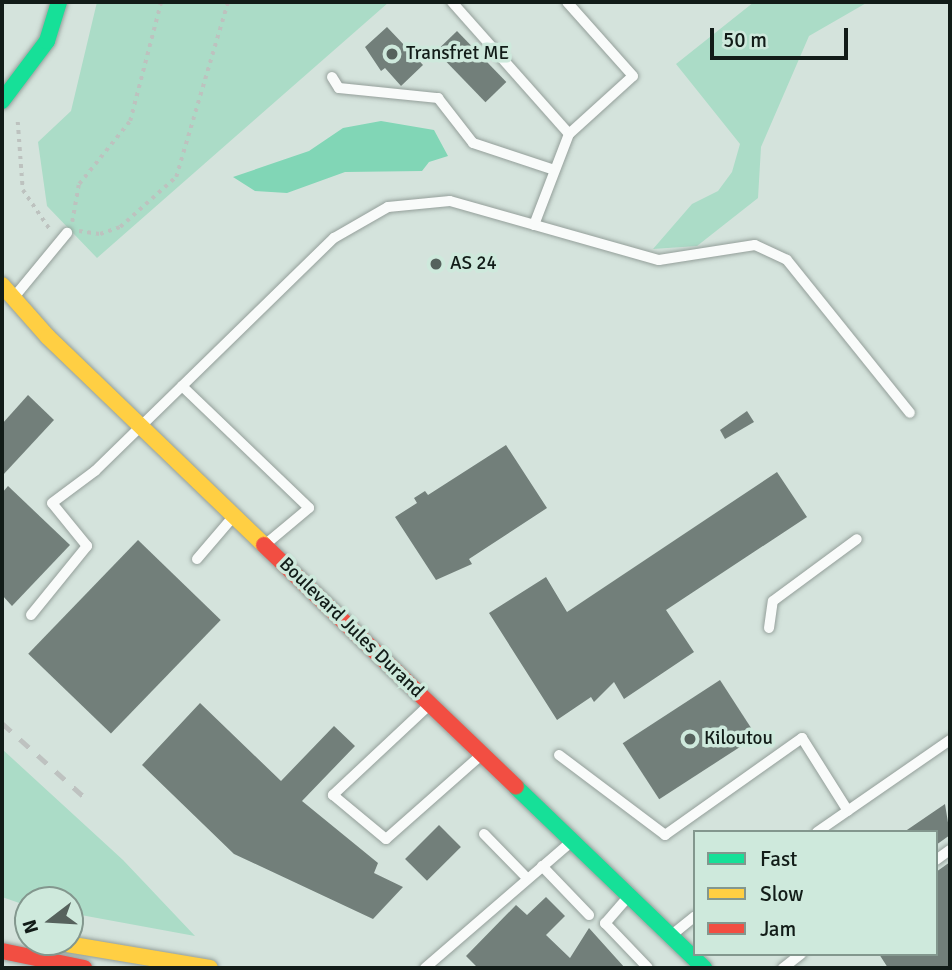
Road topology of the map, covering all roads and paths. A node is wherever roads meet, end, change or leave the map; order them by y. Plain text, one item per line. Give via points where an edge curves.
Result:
1 (59, 2) edge
2 (161, 2) edge
3 (228, 2) edge
4 (452, 2) edge
5 (585, 2) edge
6 (571, 6) edge
7 (332, 77) dead end
8 (2, 102) edge
9 (20, 117) dead end
10 (569, 134) junction
11 (554, 170) junction
12 (534, 225) junction
13 (64, 238) junction
14 (2, 285) edge
15 (13, 298) junction
16 (182, 386) junction
17 (911, 412) dead end
18 (140, 426) junction
19 (234, 516) junction
20 (857, 539) dead end
21 (265, 545) junction
22 (197, 559) dead end
23 (31, 614) dead end
24 (769, 628) dead end
25 (430, 704) junction
26 (950, 740) edge
27 (482, 754) junction
28 (559, 755) dead end
29 (848, 811) junction
30 (820, 830) edge
31 (484, 834) dead end
32 (574, 841) junction
33 (542, 866) junction
34 (527, 878) junction
35 (630, 895) junction
36 (589, 915) dead end
37 (693, 918) edge
38 (671, 935) junction
39 (84, 947) edge
40 (2, 951) edge
41 (798, 956) edge
42 (84, 968) edge
43 (210, 968) edge
44 (425, 968) edge
45 (648, 968) edge
46 (705, 968) edge
47 (783, 968) edge

1 - 8 main road via 37,58
2 - 13 path via 130,121 79,184
3 - 13 path via 176,177 120,227
4 - 10 lane
5 - 6 lane
6 - 10 lane via 634,76
7 - 11 lane via 339,88 438,98 473,143
9 - 13 path via 23,190
10 - 11 lane
11 - 12 lane
12 - 16 lane via 450,201 388,207 334,238
12 - 17 lane via 659,260 755,246 787,260
13 - 15 lane
14 - 15 main road, Boulevard Jules Durand
15 - 18 main road, Boulevard Jules Durand
16 - 18 lane
16 - 21 lane via 309,508
18 - 19 main road, Boulevard Jules Durand
18 - 23 lane via 95,471 52,503 87,546
19 - 21 main road, Boulevard Jules Durand
19 - 22 lane
20 - 24 lane via 773,601
21 - 25 main road, Boulevard Jules Durand
25 - 27 main road, Boulevard Jules Durand
25 - 27 lane via 333,795 386,839
26 - 29 lane
27 - 32 main road, Boulevard Jules Durand
28 - 29 lane via 665,835 802,738
29 - 30 lane
31 - 34 lane
32 - 33 lane
32 - 35 main road, Boulevard Jules Durand
33 - 34 lane
33 - 36 lane
34 - 44 lane
35 - 38 main road, Boulevard Jules Durand
35 - 45 lane via 605,923
37 - 38 lane
38 - 46 main road, Boulevard Jules Durand
39 - 43 main road
40 - 42 main road
41 - 47 lane

